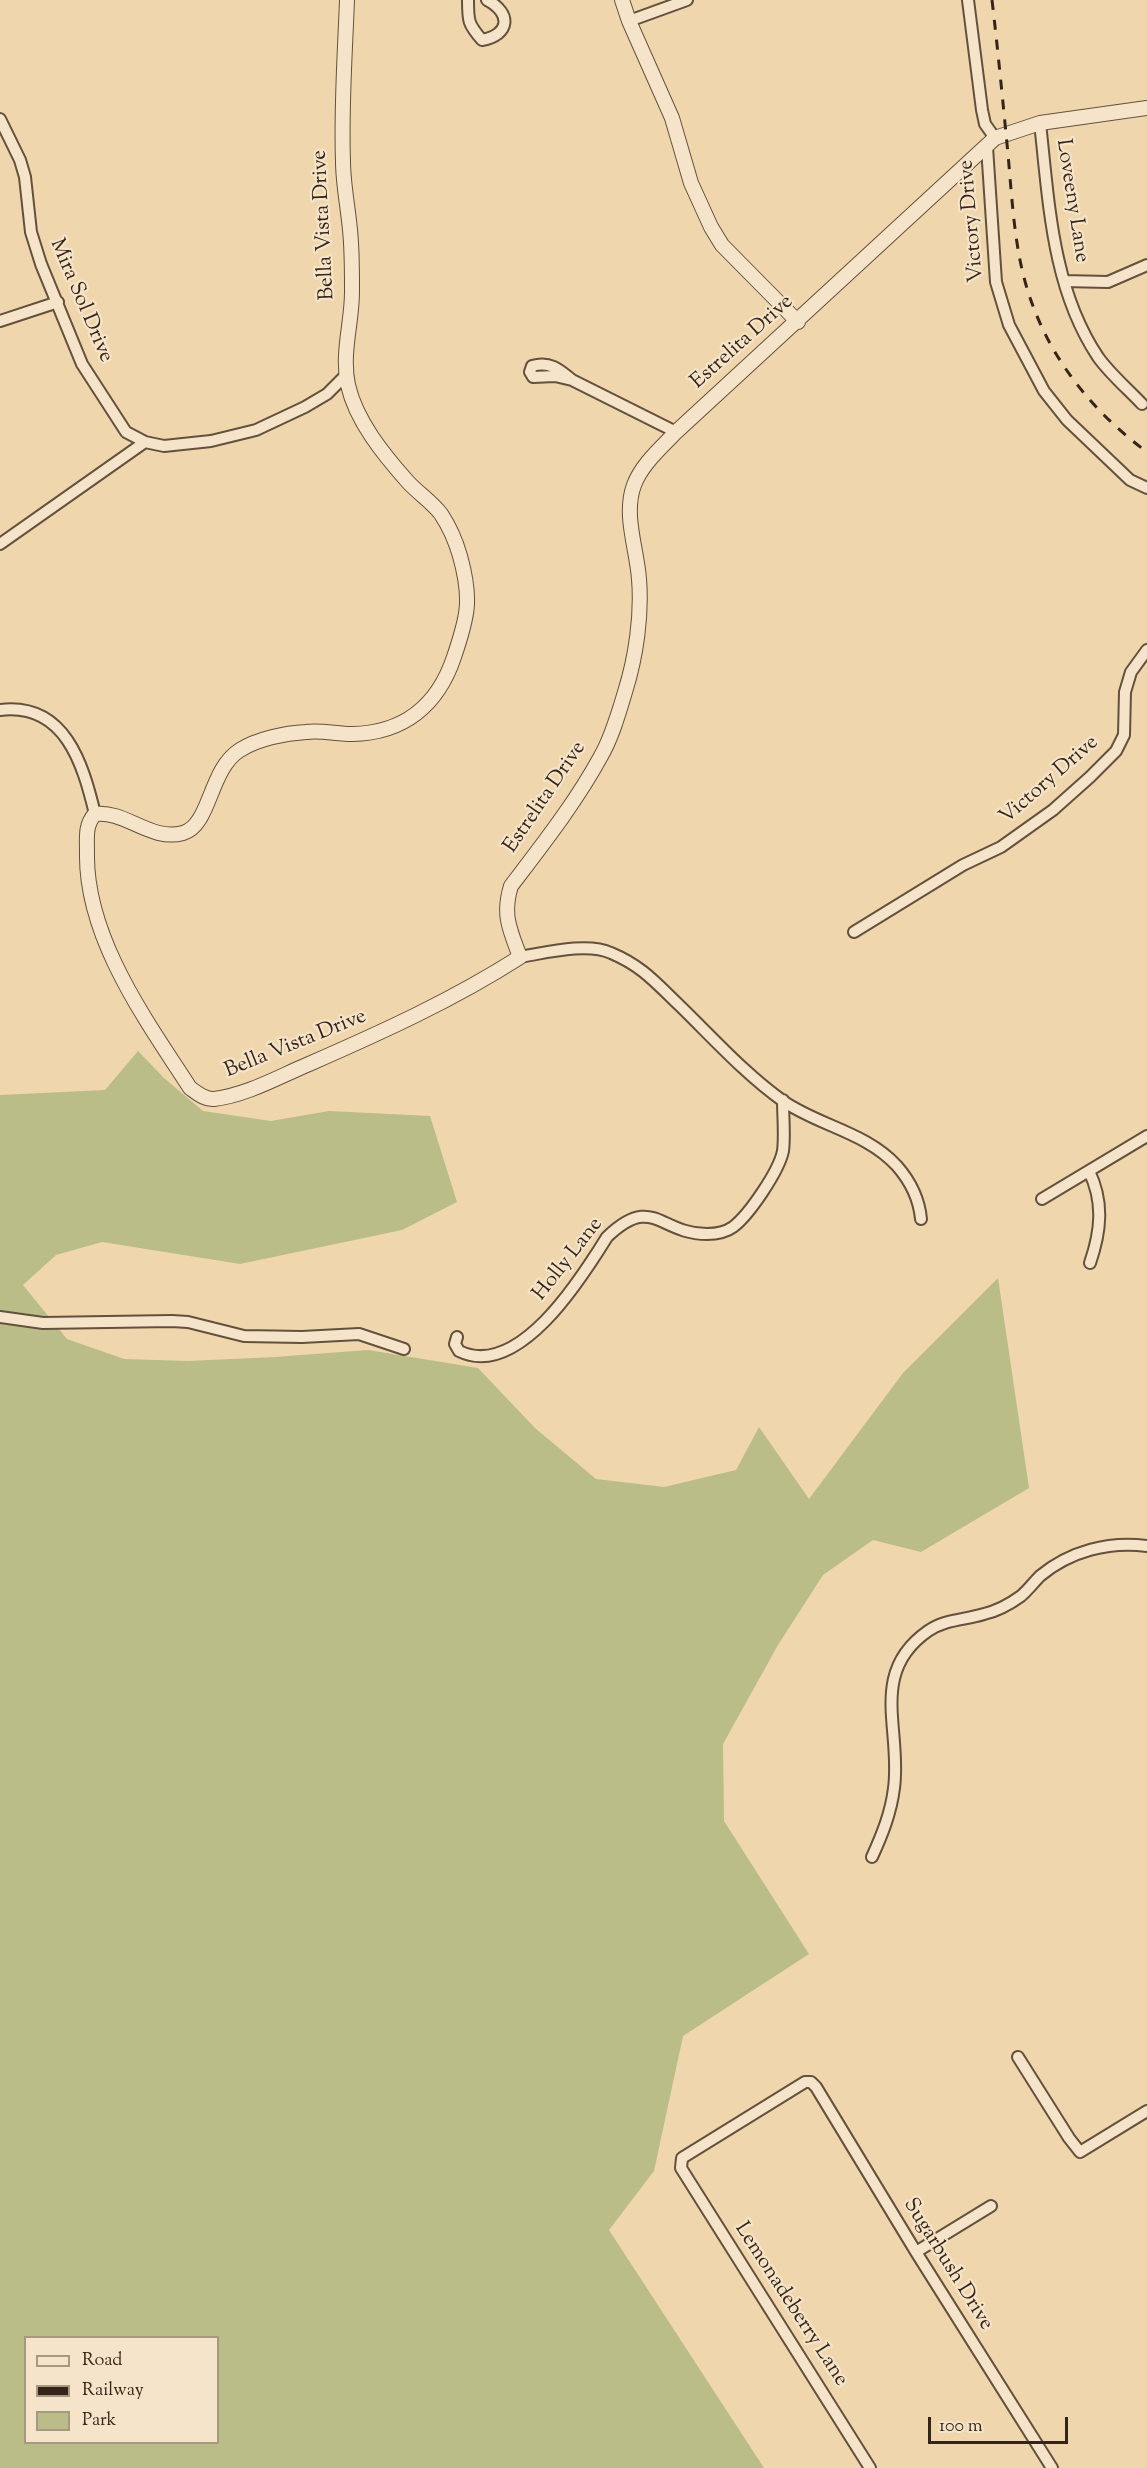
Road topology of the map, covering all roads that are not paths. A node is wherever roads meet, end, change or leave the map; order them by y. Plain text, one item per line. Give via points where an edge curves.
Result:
1 (347, 0) edge
2 (468, 0) edge
3 (487, 0) edge
4 (622, 0) edge
5 (687, 0) edge
6 (968, 0) edge
7 (629, 21) junction
8 (1147, 108) edge
9 (0, 118) edge
10 (1040, 123) junction
11 (991, 143) junction
12 (1147, 265) edge
13 (1064, 281) junction
14 (58, 302) junction
15 (0, 321) edge
16 (798, 322) junction
17 (346, 375) junction
18 (572, 380) dead end
19 (1142, 404) dead end
20 (676, 432) junction
21 (145, 442) junction
22 (1147, 488) edge
23 (0, 544) edge
24 (1147, 650) edge
25 (0, 710) edge
26 (95, 813) junction
27 (854, 932) dead end
28 (520, 957) junction
29 (783, 1100) junction
30 (1147, 1136) edge
31 (1089, 1171) junction
32 (1042, 1199) dead end
33 (921, 1219) dead end
34 (1090, 1263) dead end
35 (0, 1317) edge
36 (457, 1336) dead end
37 (404, 1349) dead end
38 (1147, 1546) edge
39 (872, 1857) dead end
40 (1018, 2057) dead end
41 (811, 2082) joint
42 (1147, 2110) edge
43 (992, 2206) dead end
44 (916, 2252) junction
45 (870, 2468) edge
46 (1052, 2468) edge

1 - 17 street, Bella Vista Drive via 342,131 352,293
2 - 3 street via 468,20 482,40 504,28 500,8
4 - 7 street
5 - 7 street
6 - 11 street via 982,110
7 - 16 street via 672,118 691,183 711,227 722,245
8 - 10 street, Estrelita Drive
9 - 14 street, Mira Sol Drive via 20,160 31,232
10 - 11 street, Estrelita Drive
10 - 13 street, Loveeny Lane via 1053,244
11 - 16 street, Estrelita Drive
11 - 22 street, Victory Drive via 996,282 1009,326 1044,390 1067,420 1130,480
12 - 13 street via 1108,282
13 - 19 street, Loveeny Lane via 1099,358
14 - 15 street
14 - 21 street, Mira Sol Drive via 82,364 126,432
16 - 20 street, Estrelita Drive
17 - 21 street via 327,394 256,429 211,441 164,446
17 - 26 street, Bella Vista Drive via 362,418 384,454 440,513 459,555 468,595 467,620 437,695 396,726 353,734 307,731 242,748 219,772 201,819 183,833 164,834 107,812
18 - 20 street
20 - 28 street, Estrelita Drive via 644,465 629,504 639,581 637,631 625,692 603,753 579,795 511,886 506,903 507,923
21 - 23 street
24 - 27 street, Victory Drive via 1131,672 1125,692 1124,735 1116,751 1090,777 1001,848 963,865
25 - 26 street via 27,710 63,734 84,770
26 - 28 street, Bella Vista Drive via 88,822 87,863 93,906 118,973 190,1088 204,1097 212,1099 248,1091 400,1024 473,987
28 - 29 street via 597,950 608,951 640,967
29 - 33 street via 852,1134 896,1165 920,1202
29 - 36 street, Holly Lane via 783,1152 778,1165 732,1228 699,1234 651,1217 630,1220 607,1237 547,1319 527,1338 507,1351 474,1356 459,1350 455,1344
30 - 31 street
31 - 32 street
31 - 34 street via 1101,1217
35 - 37 street via 43,1323 172,1321 244,1336 359,1334
38 - 39 street via 1101,1546 1069,1557 1005,1606 944,1622 918,1639 902,1658 892,1682 894,1787 887,1822
40 - 42 street via 1080,2152
41 - 44 street, Sugarbush Drive
41 - 45 street, Lemonadeberry Lane via 799,2085 691,2152 680,2163
43 - 44 street
44 - 46 street, Sugarbush Drive

